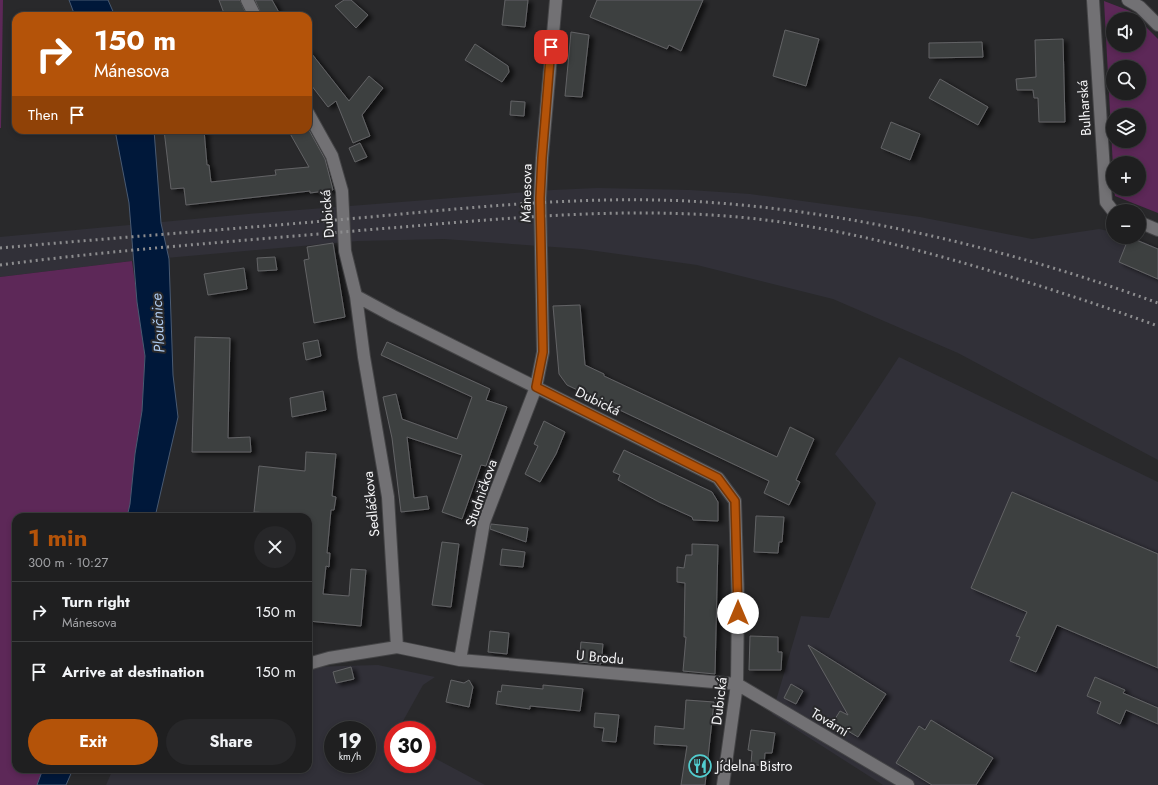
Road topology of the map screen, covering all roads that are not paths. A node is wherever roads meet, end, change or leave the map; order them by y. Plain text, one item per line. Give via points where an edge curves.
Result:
1 (247, 0) edge
2 (556, 0) edge
3 (1093, 0) edge
4 (1128, 0) edge
5 (253, 12) edge
6 (1158, 25) edge
7 (312, 120) edge
8 (1108, 204) edge
9 (1146, 225) edge
10 (1158, 230) edge
11 (356, 296) junction
12 (536, 387) junction
13 (397, 647) junction
14 (460, 660) junction
15 (312, 663) edge
16 (737, 684) junction
17 (723, 785) edge
18 (908, 785) edge

1 - 5 street
2 - 12 street, Mánesova via 542,158 540,198 543,352
3 - 8 street, Bulharská
4 - 6 street via 1140,7
7 - 11 street, Dubická via 332,156 342,191 345,251
9 - 10 street
11 - 12 street, Dubická
11 - 13 street, Sedláčkova via 388,497
12 - 14 street, Studničkova via 484,522
12 - 16 street, Dubická via 718,478 735,501
13 - 14 street
13 - 15 street
14 - 16 street, U Brodu
16 - 17 street, Dubická
16 - 18 street, Tovární

